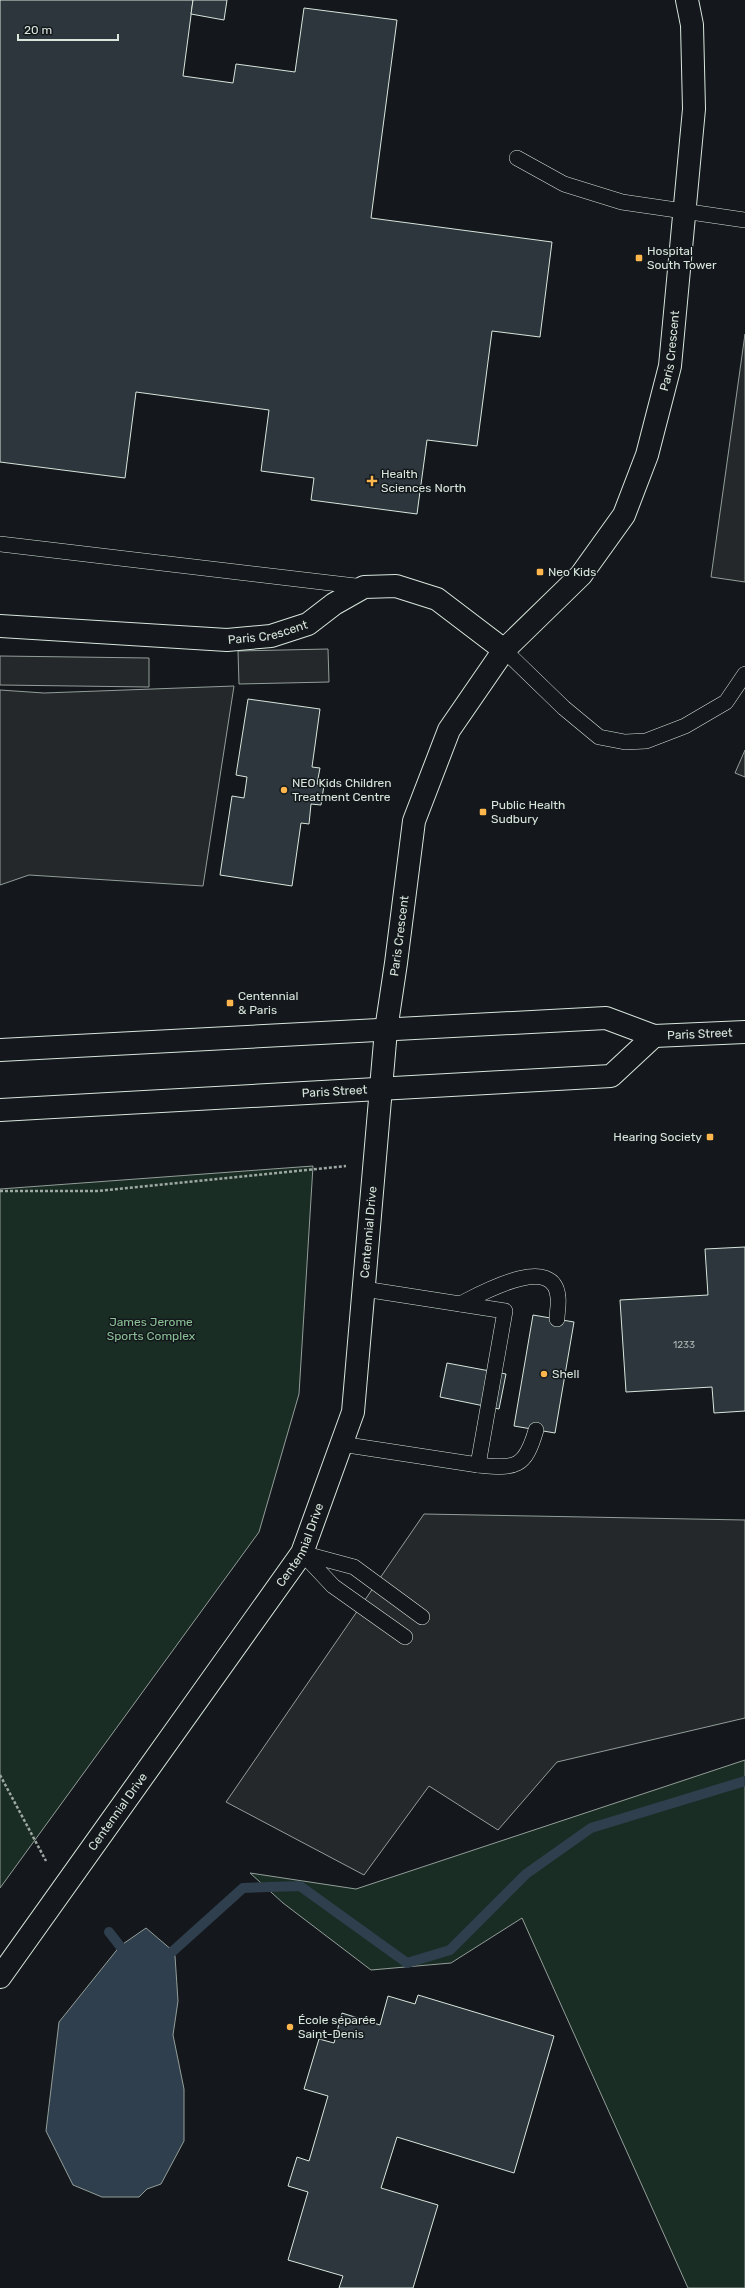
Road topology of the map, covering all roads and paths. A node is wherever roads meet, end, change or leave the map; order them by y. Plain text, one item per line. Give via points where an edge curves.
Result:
1 (687, 0) edge
2 (517, 158) dead end
3 (684, 210) junction
4 (745, 220) edge
5 (0, 544) edge
6 (364, 587) junction
7 (0, 626) edge
8 (504, 650) junction
9 (745, 674) edge
10 (386, 1030) junction
11 (745, 1032) edge
12 (654, 1036) junction
13 (0, 1050) edge
14 (381, 1087) junction
15 (0, 1110) edge
16 (374, 1164) junction
17 (0, 1192) edge
18 (364, 1289) junction
19 (460, 1304) junction
20 (557, 1319) dead end
21 (536, 1430) dead end
22 (341, 1444) junction
23 (478, 1464) junction
24 (302, 1553) junction
25 (422, 1617) dead end
26 (405, 1637) dead end
27 (0, 1775) edge
28 (61, 1890) junction
29 (0, 1977) edge

1 - 3 street, Paris Crescent via 692,25 694,109
2 - 3 lane via 564,184 622,202
3 - 4 lane
3 - 8 street, Paris Crescent via 670,366 647,455 624,515 580,575
5 - 6 lane
6 - 7 street, Paris Crescent via 334,604 308,624 271,636 228,640
6 - 8 street, Paris Crescent via 396,586 437,599
8 - 9 lane via 564,708 599,737 625,742 646,741 685,726 726,702
8 - 10 street, Paris Crescent via 449,730 414,821
10 - 12 street, Paris Street via 606,1018
10 - 13 street, Paris Street
10 - 14 street, Centennial Drive
11 - 12 street, Paris Street
12 - 14 street, Paris Street via 611,1076
14 - 15 street, Paris Street
14 - 16 street, Centennial Drive
16 - 17 path via 98,1191
16 - 18 street, Centennial Drive
18 - 19 lane
18 - 22 street, Centennial Drive via 353,1412
19 - 20 lane via 507,1282 534,1277 547,1278 558,1296
19 - 23 lane via 505,1311
21 - 23 lane via 530,1451 521,1460 506,1468
22 - 23 lane
22 - 24 street, Centennial Drive
24 - 25 lane via 354,1567
24 - 26 lane via 333,1586
24 - 28 street, Centennial Drive
27 - 28 path
28 - 29 street, Centennial Drive

